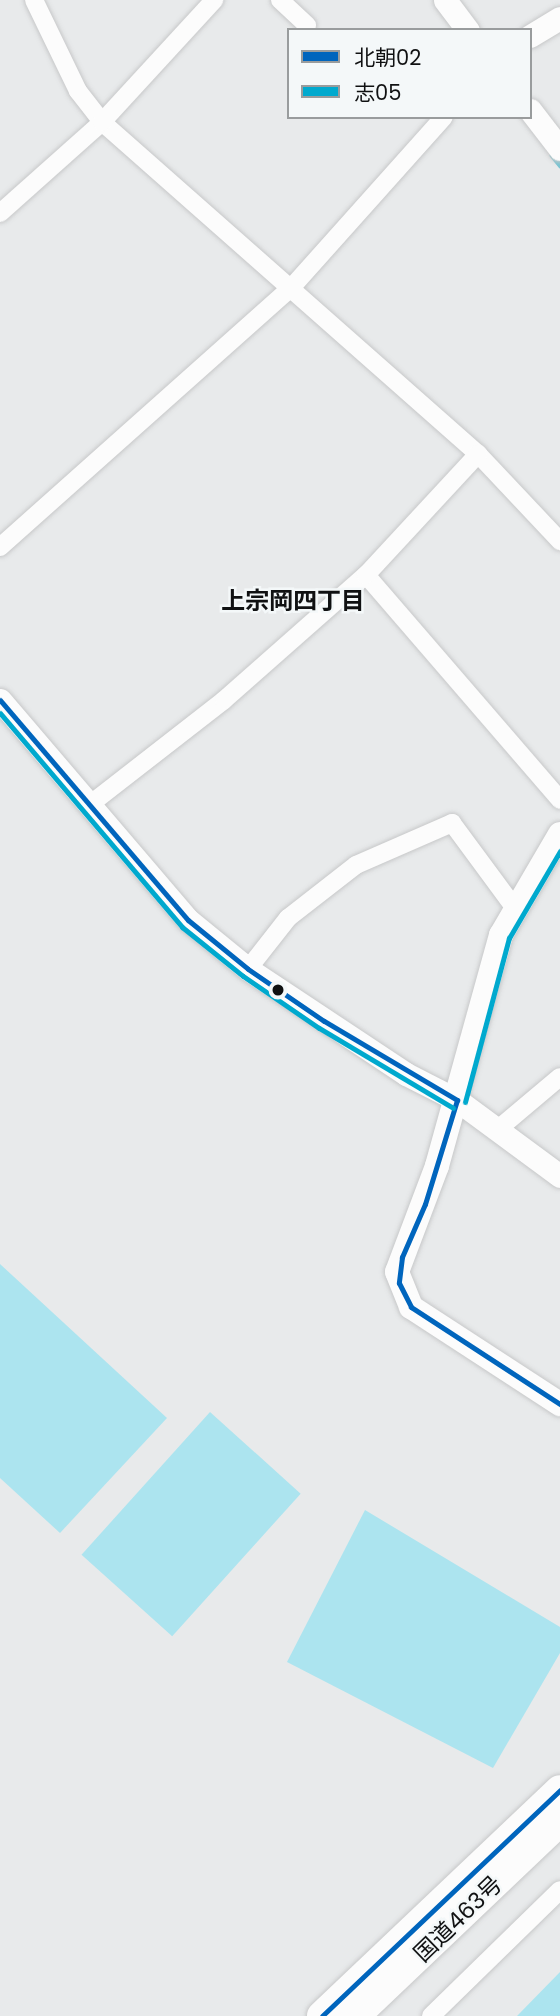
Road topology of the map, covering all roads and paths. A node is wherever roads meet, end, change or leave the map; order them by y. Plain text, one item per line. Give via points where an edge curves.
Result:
1 (214, 0) edge
2 (281, 0) edge
3 (445, 0) edge
4 (39, 2) edge
5 (560, 18) edge
6 (307, 25) dead end
7 (466, 28) edge
8 (532, 35) edge
9 (532, 113) edge
10 (442, 119) edge
11 (102, 122) junction
12 (560, 149) edge
13 (0, 213) edge
14 (291, 288) junction
15 (478, 454) junction
16 (560, 541) edge
17 (0, 547) edge
18 (366, 575) junction
19 (0, 700) edge
20 (560, 800) edge
21 (88, 806) junction
22 (560, 834) edge
23 (514, 907) junction
24 (248, 969) junction
25 (560, 1077) edge
26 (457, 1100) junction
27 (496, 1130) junction
28 (560, 1175) edge
29 (560, 1404) edge
30 (560, 1790) edge
31 (560, 1821) edge
32 (560, 1890) edge
33 (363, 1998) edge
34 (322, 2016) edge
35 (431, 2016) edge

1 - 11 street
2 - 6 street
3 - 7 street
4 - 11 street via 78,91
5 - 8 street
9 - 12 street
10 - 14 street
11 - 13 street
11 - 14 street
14 - 15 street
14 - 17 street
15 - 16 street
15 - 18 street
18 - 20 street
18 - 21 street via 224,700
19 - 21 street
21 - 24 street via 188,920
22 - 23 main road
23 - 24 street via 452,823 356,865 288,918
23 - 26 main road via 489,970
24 - 26 street via 406,1074
25 - 27 street
26 - 27 street
26 - 29 main road via 425,1204 402,1256 398,1283 411,1307
27 - 28 street
30 - 33 highway, 国道463号
31 - 33 highway, 国道463号
32 - 35 street
33 - 34 highway, 国道463号

